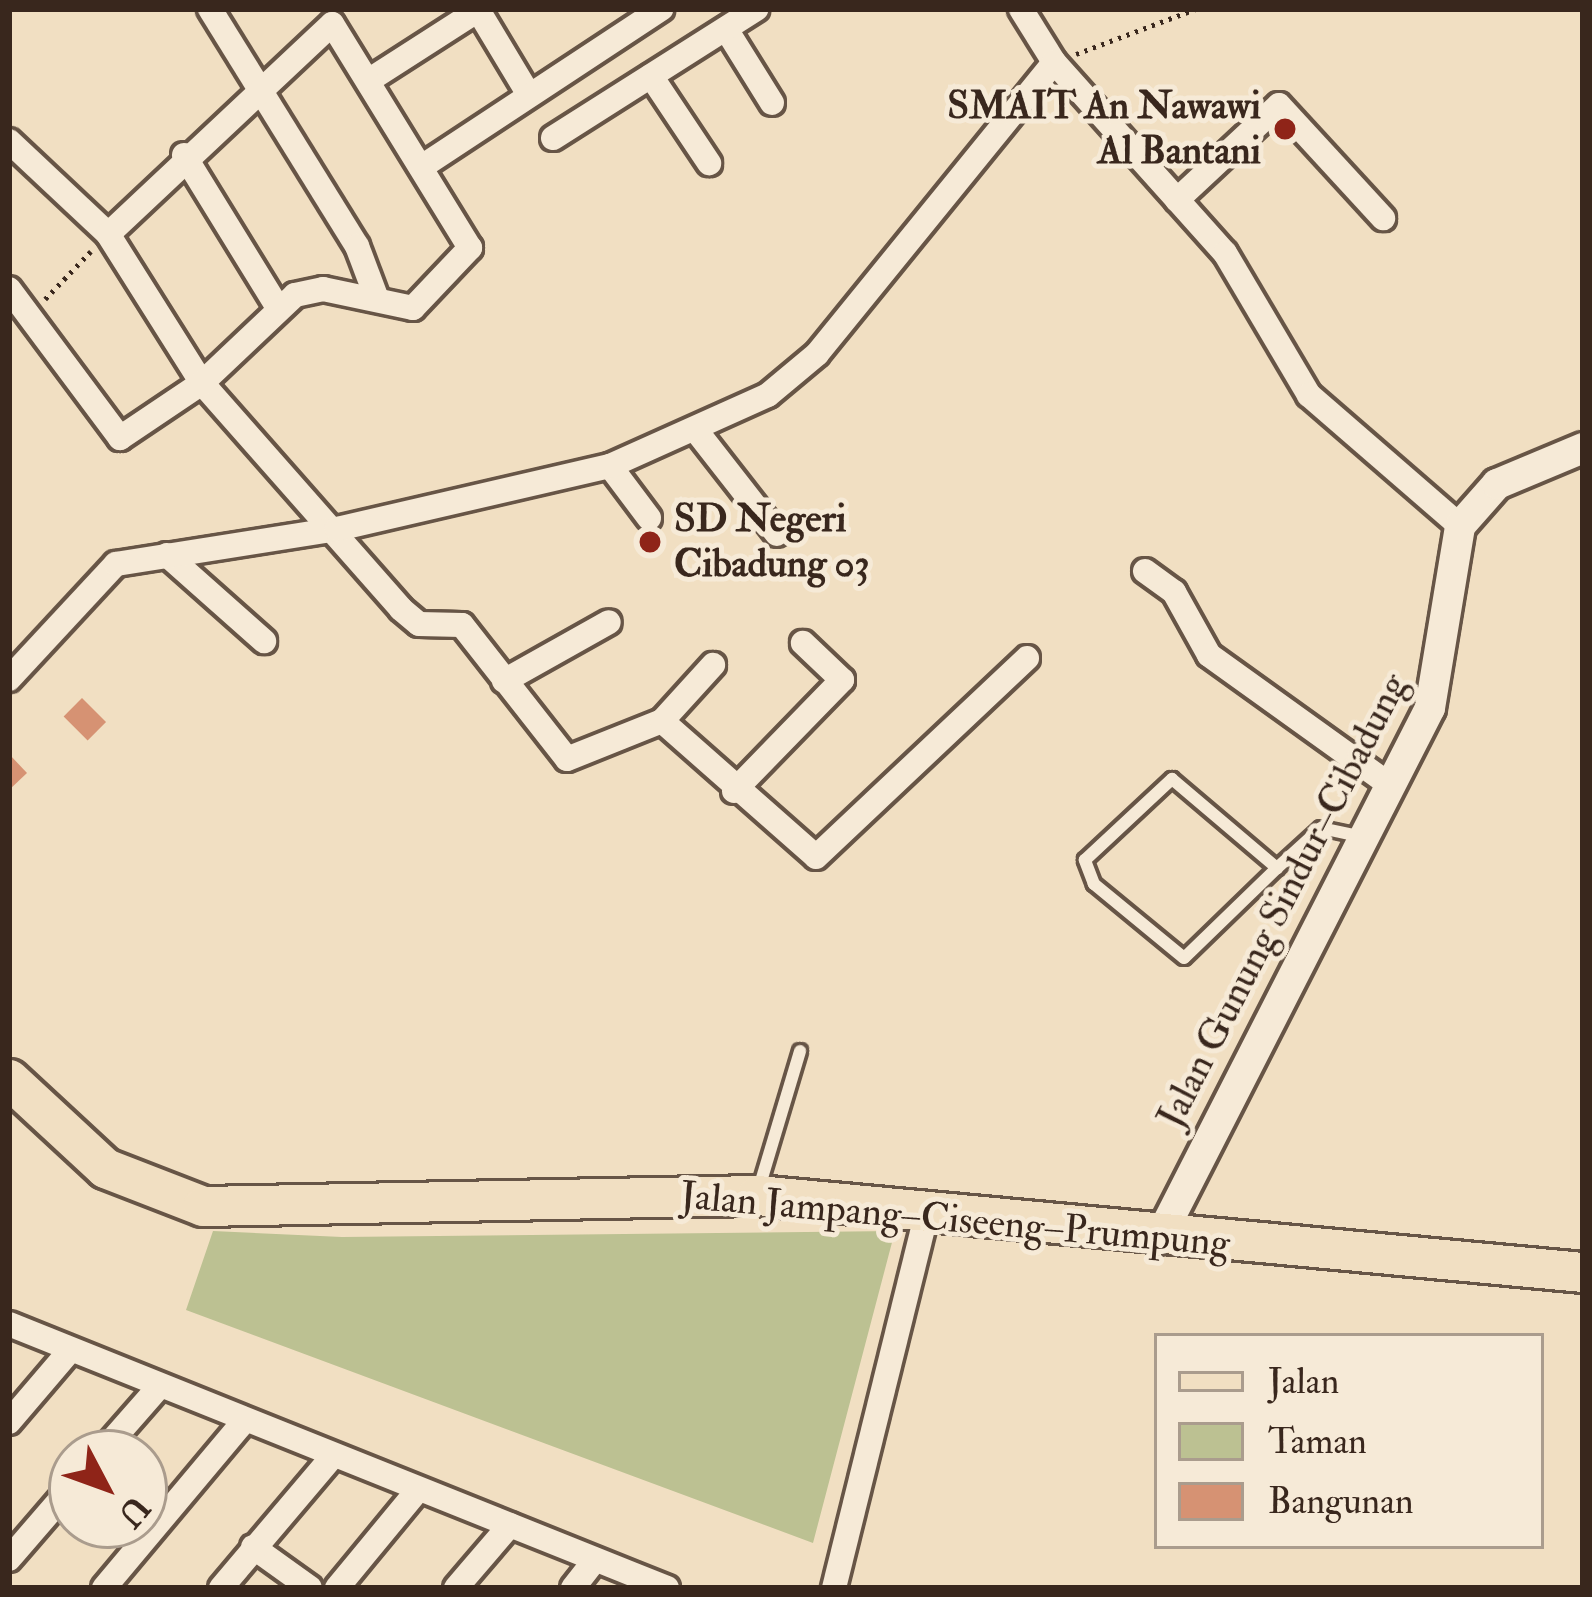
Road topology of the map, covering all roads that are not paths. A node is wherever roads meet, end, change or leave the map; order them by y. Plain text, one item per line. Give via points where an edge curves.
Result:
1 (210, 9) edge
2 (661, 9) edge
3 (756, 9) edge
4 (1021, 9) edge
5 (470, 12) edge
6 (328, 16) edge
7 (726, 28) junction
8 (1054, 62) junction
9 (652, 76) junction
10 (371, 79) junction
11 (254, 86) junction
12 (529, 95) junction
13 (772, 103) dead end
14 (553, 138) dead end
15 (9, 141) edge
16 (184, 155) junction
17 (709, 163) dead end
18 (426, 164) junction
19 (1177, 200) junction
20 (1383, 218) dead end
21 (108, 234) junction
22 (9, 289) edge
23 (377, 299) junction
24 (277, 306) junction
25 (202, 383) junction
26 (698, 433) junction
27 (1583, 448) edge
28 (610, 466) junction
29 (649, 518) dead end
30 (1460, 526) junction
31 (337, 529) junction
32 (777, 534) dead end
33 (167, 555) junction
34 (1145, 571) dead end
35 (609, 622) dead end
36 (264, 640) dead end
37 (803, 643) dead end
38 (1027, 658) dead end
39 (713, 665) dead end
40 (9, 679) edge
41 (504, 680) junction
42 (662, 721) junction
43 (1387, 783) junction
44 (734, 790) junction
45 (1359, 836) junction
46 (1277, 868) junction
47 (800, 1051) dead end
48 (9, 1079) edge
49 (757, 1195) junction
50 (927, 1211) junction
51 (1159, 1239) junction
52 (1583, 1273) edge
53 (9, 1324) edge
54 (68, 1353) junction
55 (158, 1388) junction
56 (244, 1421) junction
57 (9, 1422) edge
58 (122, 1429) edge
59 (332, 1456) junction
60 (417, 1491) junction
61 (48, 1513) edge
62 (510, 1525) junction
63 (253, 1547) junction
64 (9, 1558) edge
65 (596, 1560) junction
66 (837, 1580) edge
67 (104, 1588) edge
68 (221, 1588) edge
69 (310, 1588) edge
70 (337, 1588) edge
71 (456, 1588) edge
72 (573, 1588) edge
73 (667, 1588) edge

1 - 11 street
2 - 12 street
3 - 7 street
4 - 8 street
5 - 10 street
5 - 12 street
6 - 10 street
6 - 11 street
7 - 9 street
7 - 13 street
8 - 19 street
8 - 26 street via 818,354
9 - 14 street
9 - 17 street
10 - 18 street
11 - 16 street
11 - 23 street via 357,246
12 - 18 street
15 - 21 street
16 - 21 street
16 - 24 street
18 - 23 street via 470,248 422,304
19 - 20 street via 1279,105
19 - 30 street via 1225,253 1309,395
21 - 25 street
22 - 25 street via 110,436
23 - 24 street via 308,290
24 - 25 street
25 - 31 street
26 - 28 street
26 - 32 street
27 - 30 street via 1497,484
28 - 29 street
28 - 31 street
30 - 43 street, Jalan Gunung Sindur–Cibadung via 1445,657
31 - 33 street
31 - 41 street via 401,609 419,624 462,625
33 - 36 street
33 - 40 street via 106,568
34 - 43 street via 1174,592 1219,664
35 - 41 street
37 - 44 street via 842,680
38 - 44 street via 816,856
39 - 42 street
41 - 42 street via 567,759
42 - 44 street
43 - 45 street, Jalan Gunung Sindur–Cibadung
45 - 46 lane via 1321,828
45 - 51 street, Jalan Gunung Sindur–Cibadung
46 - 46 lane via 1172,779 1085,860 1094,884 1184,958
47 - 49 lane
48 - 49 main road, Jalan Jampang–Ciseeng–Prumpung via 105,1168 203,1206
49 - 50 main road, Jalan Jampang–Ciseeng–Prumpung
50 - 51 main road, Jalan Jampang–Ciseeng–Prumpung
50 - 66 street
51 - 52 main road, Jalan Jampang–Ciseeng–Prumpung
53 - 54 street
54 - 55 street
54 - 57 street
55 - 56 street
55 - 58 street
56 - 59 street
56 - 67 street
59 - 60 street
59 - 63 street
60 - 62 street
60 - 70 street
61 - 64 street
62 - 65 street
62 - 71 street
63 - 68 street
63 - 69 street
65 - 72 street
65 - 73 street

